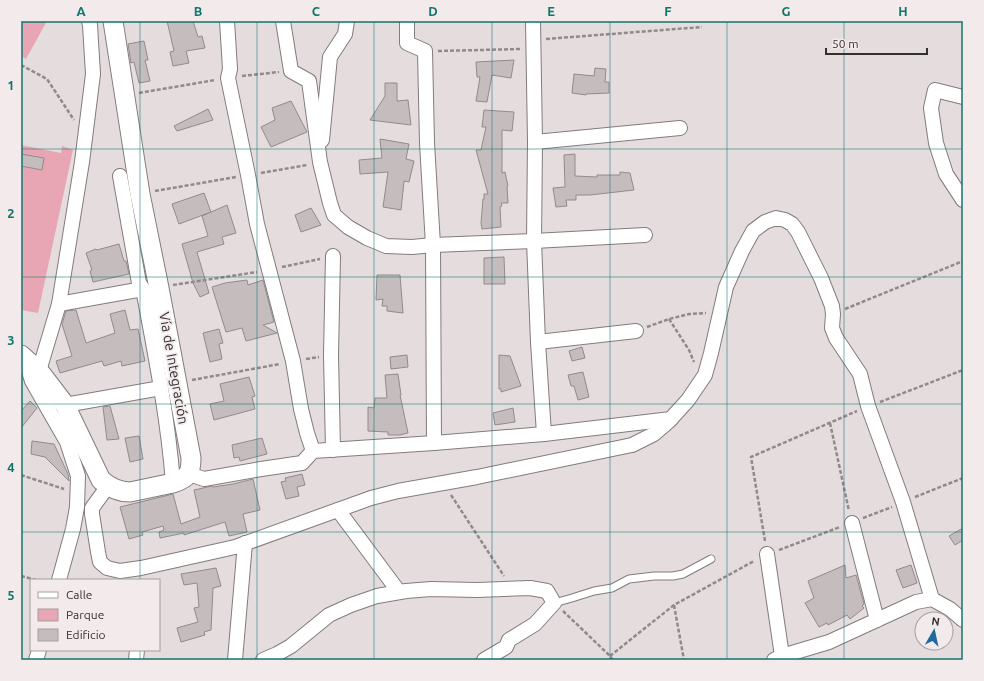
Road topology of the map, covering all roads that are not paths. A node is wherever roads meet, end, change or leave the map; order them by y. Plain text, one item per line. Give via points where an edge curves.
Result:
1 (89, 21) edge
2 (113, 21) edge
3 (227, 21) edge
4 (283, 21) edge
5 (346, 21) edge
6 (407, 21) edge
7 (533, 21) edge
8 (963, 97) edge
9 (680, 128) dead end
10 (534, 142) junction
11 (320, 162) junction
12 (120, 176) dead end
13 (963, 200) edge
14 (645, 235) dead end
15 (534, 241) junction
16 (433, 245) junction
17 (333, 256) road end
18 (151, 288) junction
19 (58, 304) junction
20 (636, 331) road end
21 (538, 342) junction
22 (23, 357) edge
23 (39, 371) junction
24 (169, 385) junction
25 (65, 405) junction
26 (671, 419) junction
27 (544, 434) junction
28 (434, 443) junction
29 (333, 450) junction
30 (313, 451) junction
31 (181, 478) junction
32 (108, 486) junction
33 (338, 510) junction
34 (852, 523) road end
35 (245, 543) junction
36 (767, 554) road end
37 (712, 559) dead end
38 (141, 574) edge
39 (59, 579) edge
40 (399, 592) junction
41 (932, 599) junction
42 (554, 602) junction
43 (877, 620) junction
44 (963, 620) edge
45 (778, 658) edge
46 (235, 660) edge
47 (263, 660) edge
48 (484, 660) edge

1 - 19 street via 92,74 85,137
2 - 18 main road, Vía de Integración via 140,194
3 - 30 street via 230,69 228,78 257,224 293,361 301,409
4 - 11 street via 291,71 309,81
5 - 11 street via 345,34 330,57
6 - 16 street via 407,43 425,51 426,143
7 - 10 street
8 - 13 street via 935,90 931,108 936,143 946,174
9 - 10 street
10 - 15 street
11 - 16 street via 334,215 348,227 386,246
12 - 18 street via 139,283
14 - 15 street
15 - 16 street
15 - 21 street
16 - 28 street
17 - 29 street
18 - 19 street
18 - 24 main road, Vía de Integración
19 - 23 street
20 - 21 street
21 - 27 street
22 - 23 main road
22 - 39 street via 32,381 67,442 78,476 77,507
23 - 25 main road
24 - 25 street
24 - 31 main road, Vía de Integración via 191,458 190,470
25 - 32 main road via 101,480
26 - 27 street
26 - 33 street via 654,434 632,445 398,491
26 - 41 street via 688,400 704,375 726,287 753,231 776,218 792,224 821,278 832,306 834,333 860,374 868,406 902,502
27 - 28 street
28 - 29 street
29 - 30 street
30 - 31 street via 302,463 204,479
31 - 32 main road via 130,492
32 - 38 street via 92,508 100,562 107,568
33 - 35 street
33 - 40 street
34 - 43 street
35 - 38 street
35 - 46 street
36 - 45 street
37 - 42 lane via 683,574 629,579 612,588
40 - 42 street via 530,588 547,591
40 - 47 street via 377,596 329,615 291,646
41 - 43 street via 916,602
41 - 44 street
42 - 48 street via 535,624 510,640 506,647
43 - 45 street via 829,642

